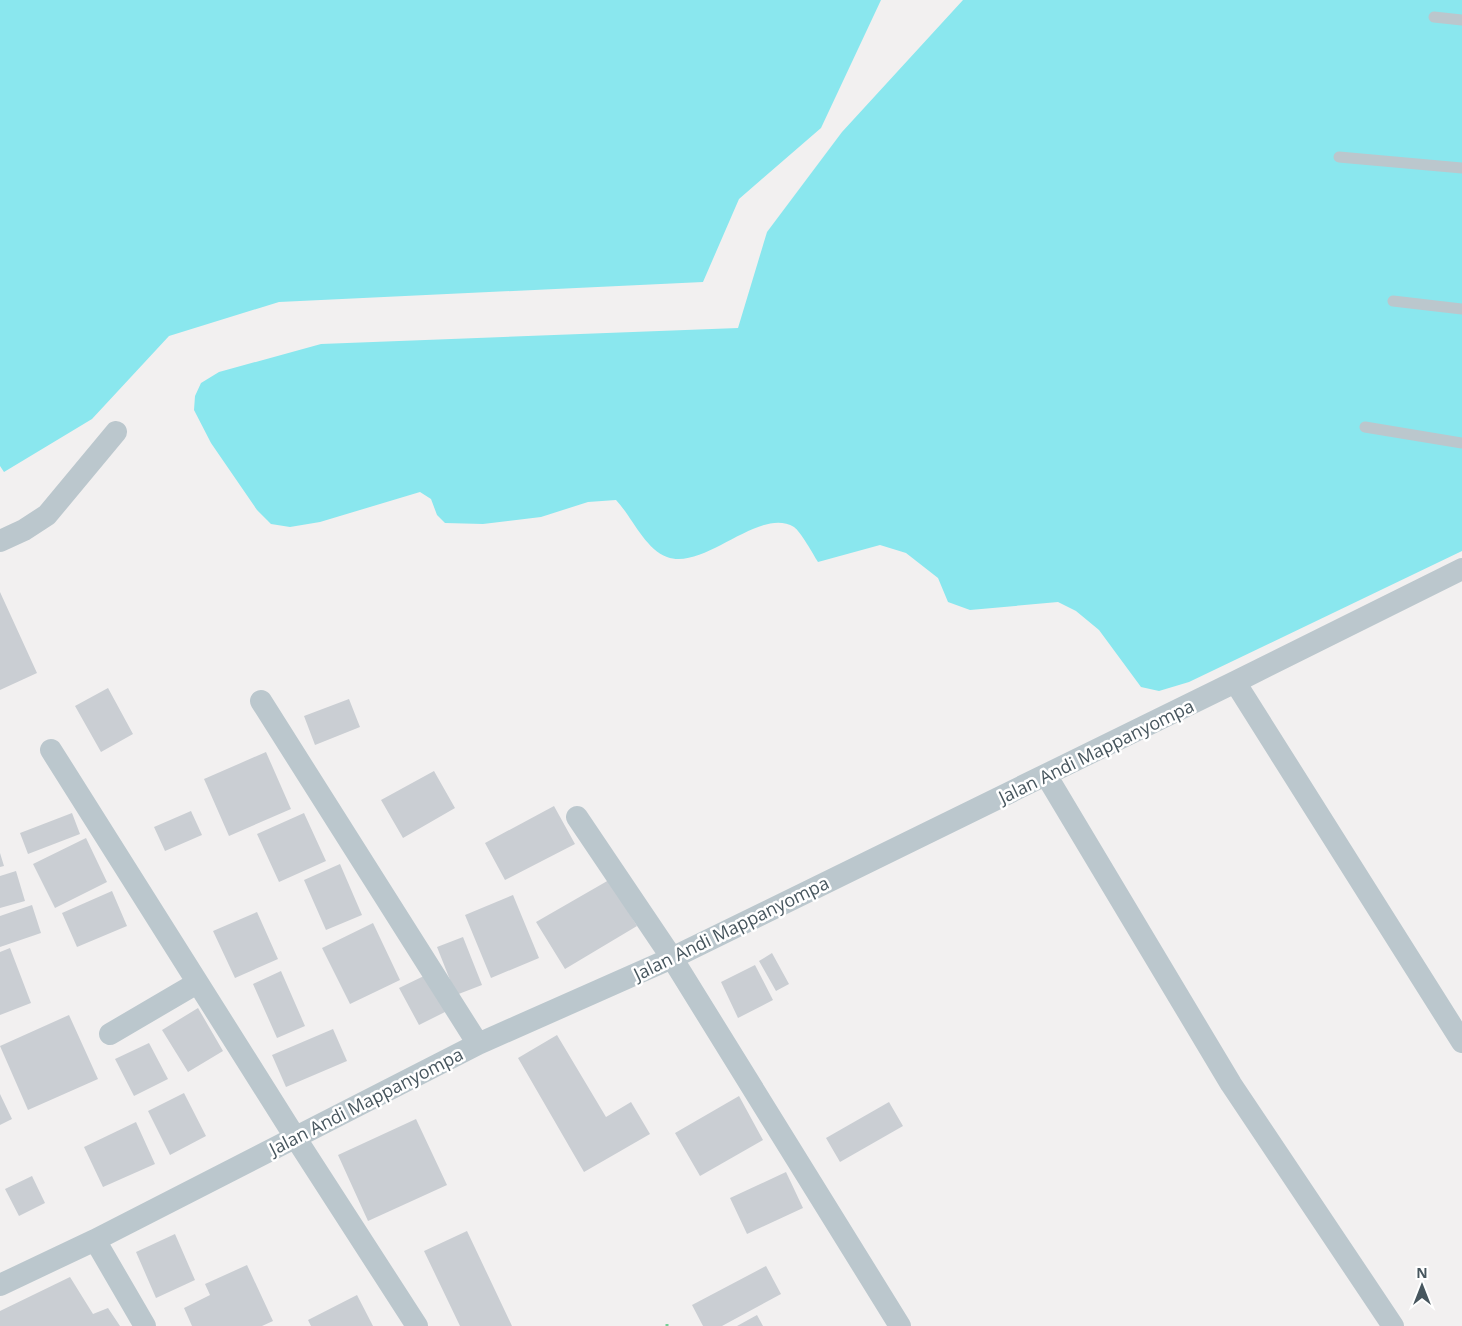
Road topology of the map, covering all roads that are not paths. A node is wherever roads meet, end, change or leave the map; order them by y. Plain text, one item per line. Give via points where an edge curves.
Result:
1 (1434, 17) dead end
2 (1462, 20) edge
3 (1339, 157) dead end
4 (1462, 168) edge
5 (1393, 301) dead end
6 (1462, 308) edge
7 (1365, 427) dead end
8 (116, 432) dead end
9 (1462, 443) edge
10 (0, 541) edge
11 (1462, 568) edge
12 (1235, 682) junction
13 (261, 701) dead end
14 (51, 750) dead end
15 (1046, 775) junction
16 (577, 817) dead end
17 (672, 958) junction
18 (197, 983) junction
19 (110, 1034) dead end
20 (1462, 1042) edge
21 (478, 1044) junction
22 (295, 1137) junction
23 (95, 1240) junction
24 (0, 1285) edge
25 (145, 1326) edge
26 (418, 1326) edge
27 (900, 1326) edge
28 (1393, 1326) edge

1 - 2 lane
3 - 4 lane
5 - 6 lane
7 - 9 lane
8 - 10 street via 47,515
11 - 12 street, Jalan Andi Mappanyompa
12 - 15 street, Jalan Andi Mappanyompa
12 - 20 street
13 - 21 street
14 - 18 street
15 - 17 street, Jalan Andi Mappanyompa
15 - 28 street via 1230,1084
16 - 17 street
17 - 21 street, Jalan Andi Mappanyompa
17 - 27 street
18 - 19 street
18 - 22 street
21 - 22 street, Jalan Andi Mappanyompa
22 - 23 street, Jalan Andi Mappanyompa
22 - 26 street
23 - 24 street, Jalan Andi Mappanyompa
23 - 25 street

